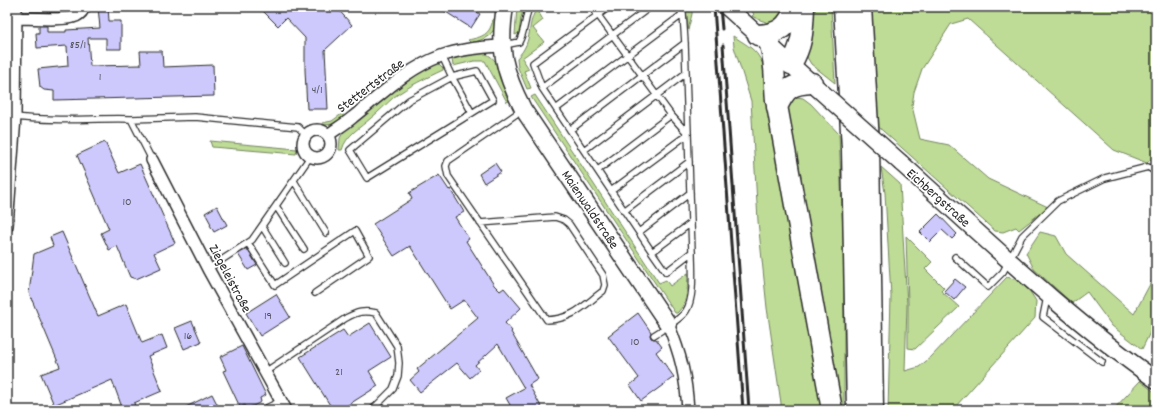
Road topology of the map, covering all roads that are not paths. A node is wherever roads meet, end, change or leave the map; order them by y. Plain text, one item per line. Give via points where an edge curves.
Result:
1 (84, 7) edge
2 (505, 7) edge
3 (529, 7) edge
4 (592, 7) edge
5 (609, 7) edge
6 (650, 7) edge
7 (677, 7) edge
8 (727, 7) edge
9 (796, 7) edge
10 (804, 7) edge
11 (844, 7) edge
12 (861, 7) edge
13 (16, 12) edge
14 (683, 14) junction
15 (598, 15) junction
16 (613, 35) junction
17 (764, 40) junction
18 (685, 43) junction
19 (502, 46) junction
20 (442, 56) junction
21 (627, 56) junction
22 (791, 64) junction
23 (686, 73) junction
24 (642, 75) junction
25 (452, 77) junction
26 (814, 85) junction
27 (542, 88) junction
28 (657, 95) junction
29 (777, 107) junction
30 (523, 109) junction
31 (556, 109) junction
32 (472, 113) junction
33 (671, 115) junction
34 (11, 117) edge
35 (131, 119) junction
36 (570, 130) junction
37 (688, 134) junction
38 (306, 135) junction
39 (328, 135) junction
40 (584, 150) junction
41 (310, 157) junction
42 (152, 160) joint
43 (689, 162) junction
44 (598, 170) junction
45 (1156, 172) edge
46 (294, 181) junction
47 (611, 191) junction
48 (690, 193) junction
49 (276, 206) junction
50 (624, 211) junction
51 (480, 223) junction
52 (691, 223) junction
53 (7, 226) edge
54 (262, 226) junction
55 (639, 232) junction
56 (326, 233) dead end
57 (248, 243) junction
58 (304, 250) dead end
59 (652, 252) junction
60 (692, 252) junction
61 (955, 257) dead end
62 (1008, 260) junction
63 (285, 264) dead end
64 (208, 269) junction
65 (315, 293) dead end
66 (1048, 294) junction
67 (668, 324) junction
68 (654, 335) dead end
69 (1102, 362) dead end
70 (265, 372) junction
71 (1156, 380) edge
72 (284, 406) edge
73 (262, 410) edge
74 (372, 410) edge
75 (688, 410) edge
76 (832, 410) edge
77 (856, 410) edge
78 (873, 410) edge

1 - 13 street via 81,13 67,18
2 - 19 main road, Maienwaldstraße
3 - 19 lane via 519,42
4 - 15 lane
5 - 15 lane
6 - 16 lane
7 - 14 lane
8 - 17 main road, Eichbergstraße
9 - 17 highway via 784,28
10 - 22 highway via 801,42
11 - 77 highway via 852,149
12 - 78 highway via 868,143
13 - 34 street
14 - 18 lane
14 - 21 lane
15 - 16 lane
15 - 27 lane via 534,64
16 - 21 lane
16 - 27 lane
17 - 22 main road, Eichbergstraße
17 - 29 highway via 774,56
18 - 23 lane
18 - 24 lane
19 - 20 street, Stettertstraße via 477,47
19 - 30 main road, Maienwaldstraße via 512,87
20 - 25 lane
20 - 39 street, Stettertstraße via 397,80
21 - 24 lane
21 - 31 lane
22 - 26 main road, Eichbergstraße
23 - 28 lane
23 - 37 lane
24 - 28 lane
24 - 36 lane
25 - 32 lane
25 - 32 lane via 478,71 493,100
25 - 32 lane via 409,100 350,150 368,178
26 - 29 highway via 799,84 792,87
26 - 62 main road, Eichbergstraße, bridge
27 - 31 lane
28 - 33 lane
28 - 40 lane
29 - 76 highway
30 - 51 lane via 448,161 446,166 448,176
30 - 67 main road, Maienwaldstraße
31 - 36 lane
33 - 37 lane
33 - 44 lane
34 - 35 lane via 33,120
34 - 53 street
35 - 38 lane via 210,118 298,127
35 - 42 lane
36 - 40 lane
37 - 43 lane
37 - 47 lane
38 - 39 street via 318,130
38 - 41 street via 303,148
39 - 41 street via 331,146 326,155 321,158
40 - 44 lane
41 - 46 lane
42 - 64 street, Ziegeleistraße
43 - 48 lane
43 - 50 lane
44 - 47 lane
45 - 62 lane via 1148,166 1104,178 1058,201 1022,236
46 - 49 lane
46 - 56 lane
47 - 50 lane
48 - 52 lane
48 - 55 lane
49 - 54 lane
49 - 58 lane
50 - 55 lane
51 - 51 lane via 547,320 571,316 603,291 603,275 564,220 555,217
52 - 59 lane
52 - 60 lane
54 - 57 lane
54 - 63 lane
55 - 59 lane
57 - 64 lane
57 - 65 lane via 275,285 355,231 370,256
59 - 60 lane via 666,272
60 - 67 lane via 692,287 689,302 686,311
61 - 62 lane via 988,287 1003,272
62 - 66 main road, Eichbergstraße
64 - 70 street, Ziegeleistraße
66 - 69 lane via 1043,317
66 - 71 main road, Eichbergstraße via 1100,339
67 - 68 lane
67 - 75 street, Maienwaldstraße via 682,360
70 - 72 street, Ziegeleistraße
70 - 74 lane via 346,318 358,312 376,313 397,346 399,363 393,389
72 - 73 lane

